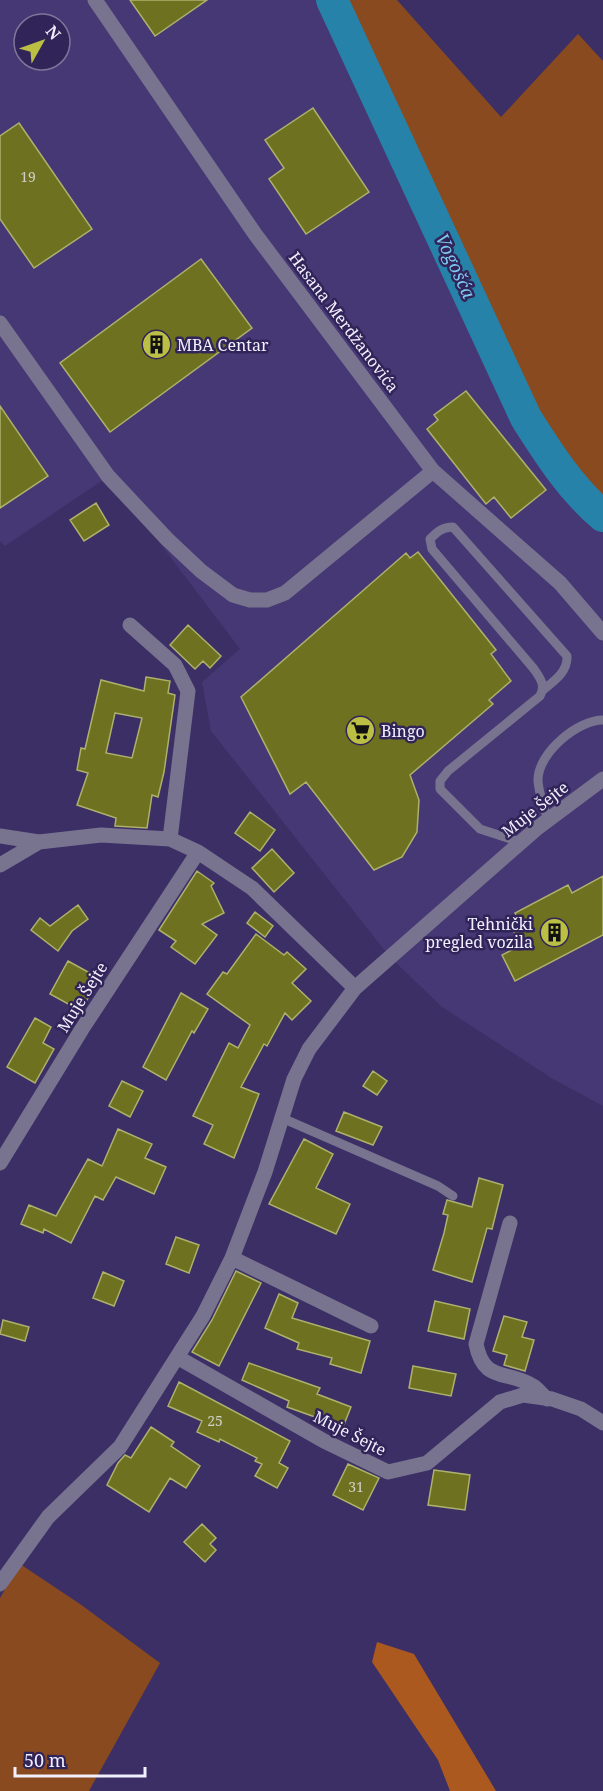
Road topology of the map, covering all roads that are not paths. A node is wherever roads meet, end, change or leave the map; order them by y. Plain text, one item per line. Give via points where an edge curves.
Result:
1 (95, 0) edge
2 (0, 323) edge
3 (433, 471) junction
4 (130, 625) dead end
5 (603, 633) edge
6 (543, 690) junction
7 (603, 720) edge
8 (603, 779) edge
9 (548, 820) junction
10 (0, 836) edge
11 (170, 839) junction
12 (39, 842) junction
13 (520, 842) junction
14 (198, 852) junction
15 (0, 865) edge
16 (355, 988) junction
17 (282, 1118) junction
18 (0, 1163) edge
19 (453, 1196) dead end
20 (510, 1223) dead end
21 (232, 1258) junction
22 (370, 1326) dead end
23 (177, 1357) junction
24 (547, 1399) junction
25 (603, 1423) edge
26 (0, 1584) edge

1 - 3 street, Hasana Merdžanovića via 255,234
2 - 3 street via 108,476 167,539 233,595 259,600 285,593
3 - 5 street, Hasana Merdžanovića via 560,583
4 - 11 street via 175,665 188,691
6 - 6 lane via 534,669 432,549 430,540 437,532 453,527 567,656 563,672
6 - 13 lane via 440,781 441,789 480,829
7 - 9 lane via 584,725 544,760 538,779
8 - 9 street, Muje Šejte
9 - 13 street, Muje Šejte
10 - 12 street
11 - 12 street via 101,835
11 - 14 street
12 - 15 street
13 - 16 street, Muje Šejte
14 - 16 street via 252,888
14 - 18 street, Muje Šejte
16 - 17 street, Muje Šejte via 309,1049 294,1079
17 - 19 lane
17 - 21 street, Muje Šejte
20 - 24 street via 476,1344 479,1360 490,1371 532,1385
21 - 22 street
21 - 23 street, Muje Šejte
23 - 24 street, Muje Šejte via 324,1441 388,1472 427,1463 500,1402 523,1395
23 - 26 street, Muje Šejte via 120,1447 48,1517
24 - 25 street, Muje Šejte via 581,1408

